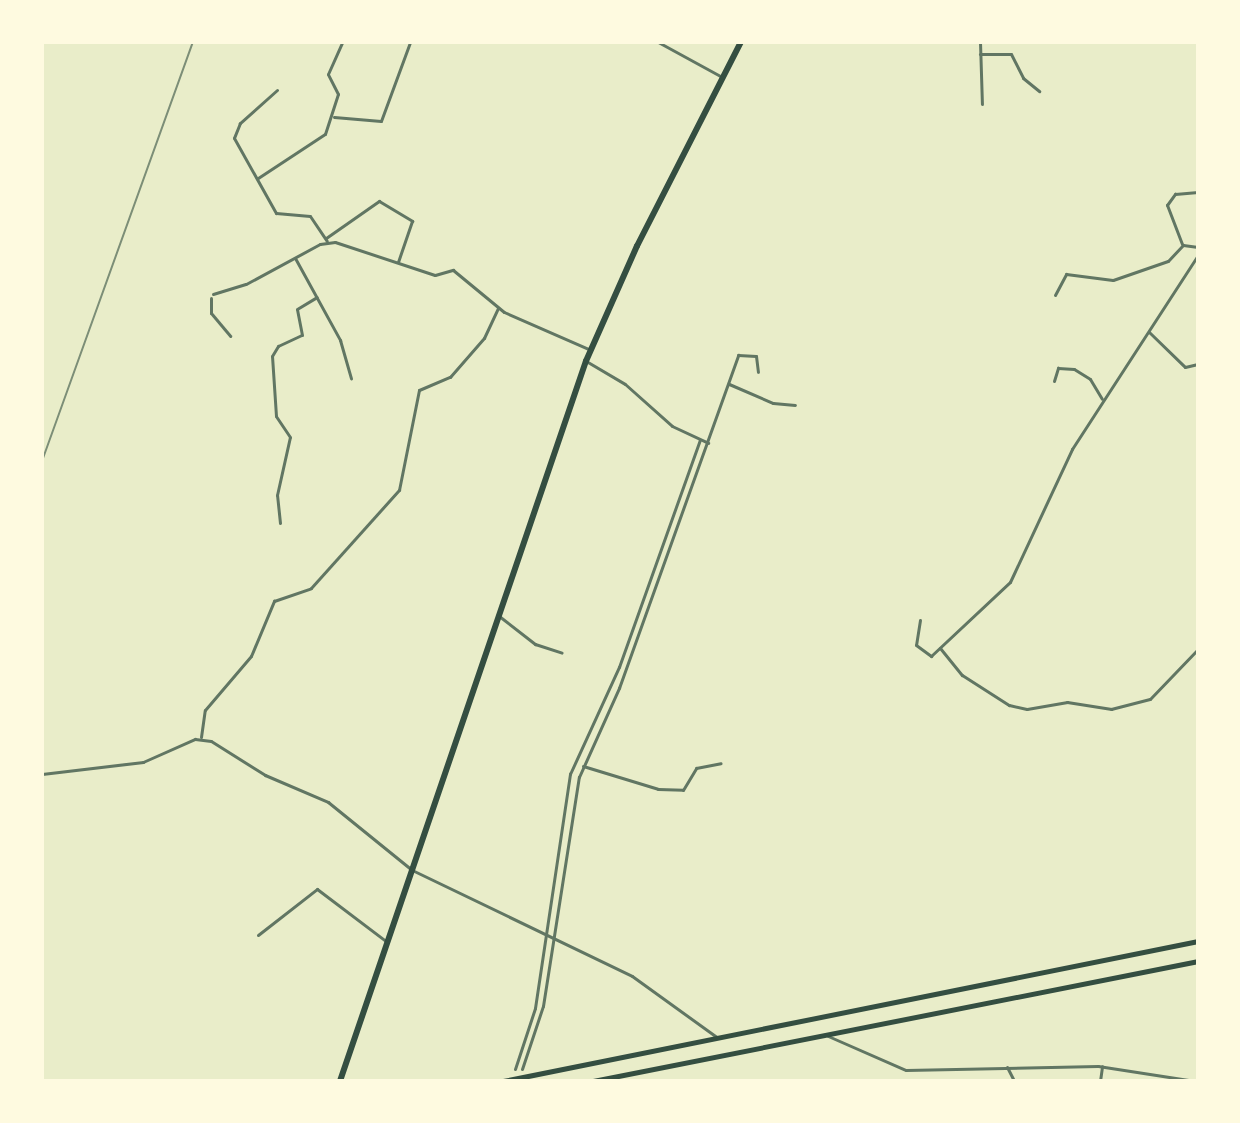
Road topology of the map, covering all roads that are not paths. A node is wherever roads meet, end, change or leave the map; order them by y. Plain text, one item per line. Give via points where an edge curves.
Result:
1 (342, 42) edge
2 (410, 42) edge
3 (658, 42) edge
4 (741, 42) edge
5 (980, 42) edge
6 (980, 54) junction
7 (722, 77) junction
8 (277, 90) dead end
9 (1039, 91) dead end
10 (982, 104) dead end
11 (334, 117) junction
12 (258, 178) junction
13 (1198, 192) edge
14 (326, 240) junction
15 (1183, 245) junction
16 (1198, 247) edge
17 (1198, 255) edge
18 (295, 258) junction
19 (398, 262) junction
20 (1055, 295) dead end
21 (317, 297) junction
22 (498, 308) junction
23 (1147, 331) junction
24 (230, 336) dead end
25 (591, 350) junction
26 (586, 361) junction
27 (1198, 364) edge
28 (758, 372) dead end
29 (351, 378) dead end
30 (1054, 381) dead end
31 (728, 384) junction
32 (1102, 399) junction
33 (795, 405) dead end
34 (700, 441) junction
35 (707, 443) junction
36 (280, 523) dead end
37 (659, 569) junction
38 (499, 616) junction
39 (920, 620) dead end
40 (940, 648) junction
41 (1198, 649) edge
42 (562, 653) dead end
43 (201, 737) junction
44 (721, 763) dead end
45 (583, 766) junction
46 (42, 774) edge
47 (412, 870) junction
48 (547, 934) junction
49 (258, 935) dead end
50 (554, 937) junction
51 (1198, 941) edge
52 (387, 942) junction
53 (1198, 961) edge
54 (826, 1035) junction
55 (718, 1038) junction
56 (1102, 1066) junction
57 (1007, 1067) junction
58 (515, 1069) dead end
59 (522, 1069) dead end
60 (340, 1081) edge
61 (503, 1081) edge
62 (593, 1081) edge
63 (1014, 1081) edge
64 (1100, 1081) edge
65 (1195, 1081) edge

1 - 11 street via 327,77 338,90
2 - 11 street via 381,121
3 - 7 street
4 - 7 highway
5 - 6 street
6 - 9 street via 1007,52 1023,78
6 - 10 street
7 - 25 highway
8 - 12 street via 240,123 234,138
11 - 12 street via 320,139
12 - 14 street via 276,213 306,214
13 - 15 street via 1175,194 1167,205
14 - 18 street
14 - 19 street
14 - 19 street via 378,201 412,221
15 - 16 street
15 - 20 street via 1168,261 1113,280 1066,274
17 - 23 street
18 - 21 street
18 - 24 street via 212,296 211,313
19 - 22 street via 435,275 453,270
21 - 29 street via 340,340
21 - 36 street via 297,309 302,335 278,346 272,356 276,416 290,437 277,495
22 - 25 street
22 - 43 street via 484,338 450,377 419,390 399,490 311,588 274,601 251,656 229,687 210,701
23 - 27 street via 1185,367
23 - 32 street
25 - 26 highway
26 - 34 street
26 - 38 highway
28 - 31 street via 758,358 743,353
30 - 32 street via 1058,368 1074,369 1090,379
31 - 33 street via 773,403
31 - 35 street
32 - 40 street via 1069,455 1016,575
34 - 35 street
34 - 37 street
35 - 37 street
37 - 45 street
37 - 48 street via 570,774
38 - 42 street via 535,644
38 - 47 highway
39 - 40 street via 915,637 920,651 931,656
40 - 41 street via 962,675 1009,705 1027,709 1067,702 1111,709 1150,699
43 - 46 street via 152,760
43 - 47 street via 265,775 328,802
44 - 45 street via 696,768 683,790 658,789
45 - 50 street
47 - 48 street
47 - 52 highway
48 - 50 street
48 - 58 street via 535,1008
49 - 52 street via 317,889
50 - 55 street via 641,982
50 - 59 street via 541,1017
51 - 55 main road
52 - 60 highway
53 - 54 main road
54 - 57 street via 906,1070
54 - 62 main road
55 - 61 main road
56 - 57 street
56 - 64 street
56 - 65 street
57 - 63 street

